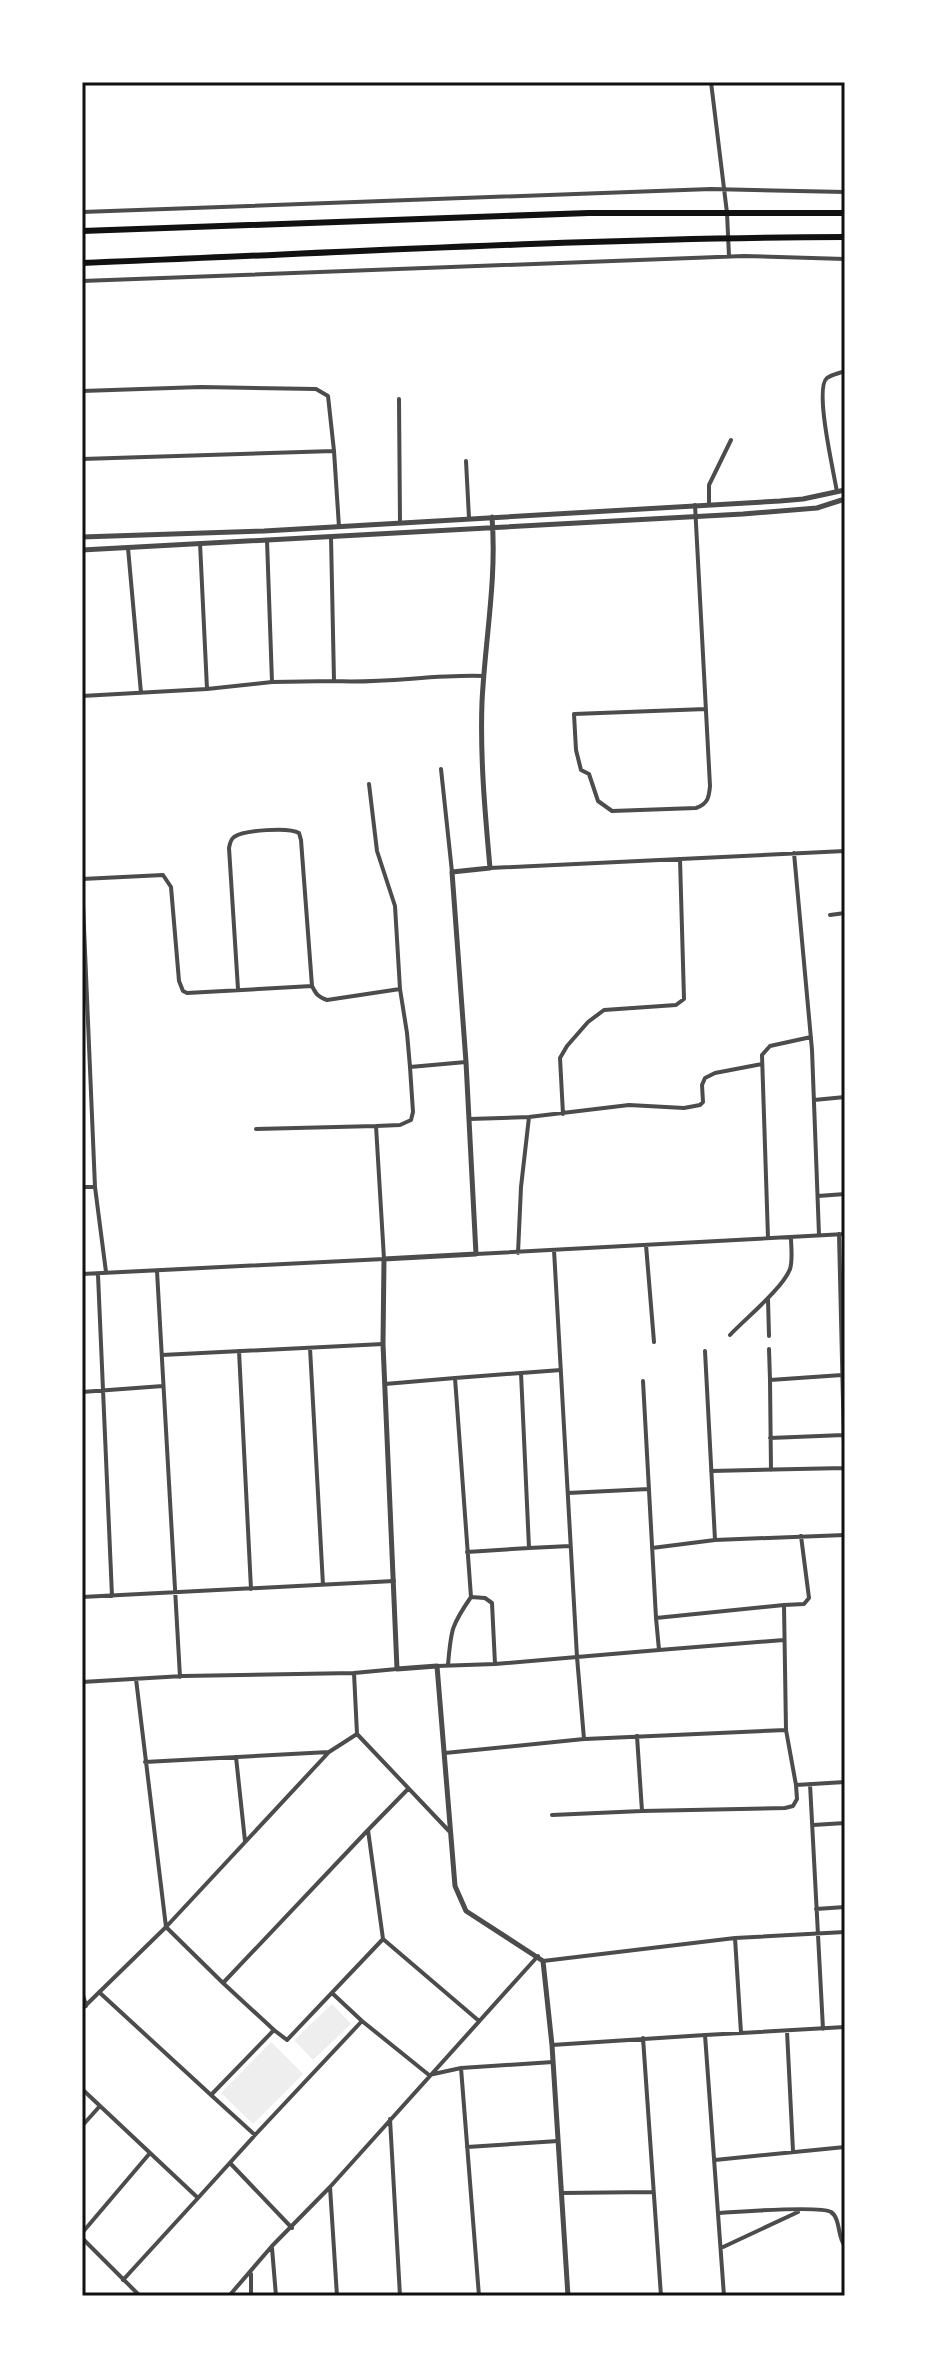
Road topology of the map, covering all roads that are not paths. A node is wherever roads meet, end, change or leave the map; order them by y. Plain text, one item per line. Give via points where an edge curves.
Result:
1 (711, 82) edge
2 (724, 189) junction
3 (845, 192) edge
4 (82, 212) edge
5 (727, 213) junction
6 (845, 213) edge
7 (82, 231) edge
8 (728, 237) junction
9 (845, 237) edge
10 (729, 256) junction
11 (845, 259) edge
12 (82, 263) edge
13 (82, 281) edge
14 (845, 371) edge
15 (82, 391) edge
16 (399, 399) dead end
17 (731, 440) dead end
18 (334, 451) junction
19 (82, 459) edge
20 (466, 461) dead end
21 (845, 490) edge
22 (837, 492) junction
23 (845, 499) edge
24 (709, 504) junction
25 (695, 505) junction
26 (492, 517) junction
27 (696, 517) junction
28 (469, 518) junction
29 (400, 523) junction
30 (339, 527) junction
31 (493, 528) junction
32 (82, 537) edge
33 (331, 537) junction
34 (267, 540) junction
35 (200, 543) junction
36 (128, 548) junction
37 (82, 550) edge
38 (484, 676) junction
39 (334, 681) junction
40 (272, 682) junction
41 (207, 689) junction
42 (141, 693) junction
43 (82, 696) edge
44 (706, 709) junction
45 (441, 769) dead end
46 (369, 784) dead end
47 (845, 851) edge
48 (794, 853) junction
49 (680, 859) junction
50 (490, 868) junction
51 (452, 872) junction
52 (82, 880) edge
53 (845, 913) edge
54 (830, 915) dead end
55 (84, 978) edge
56 (312, 986) junction
57 (238, 989) junction
58 (400, 989) junction
59 (811, 1037) junction
60 (89, 1042) junction
61 (82, 1043) edge
62 (466, 1062) junction
63 (762, 1064) junction
64 (410, 1067) junction
65 (845, 1097) edge
66 (814, 1100) junction
67 (563, 1114) junction
68 (529, 1117) junction
69 (469, 1119) junction
70 (376, 1126) junction
71 (256, 1129) dead end
72 (82, 1187) edge
73 (95, 1187) junction
74 (845, 1194) edge
75 (818, 1196) junction
76 (842, 1234) edge
77 (819, 1235) junction
78 (791, 1237) junction
79 (768, 1238) junction
80 (646, 1245) junction
81 (554, 1250) junction
82 (518, 1253) junction
83 (476, 1254) junction
84 (384, 1259) junction
85 (157, 1271) junction
86 (106, 1273) junction
87 (82, 1274) edge
88 (98, 1274) junction
89 (768, 1299) junction
90 (843, 1334) edge
91 (730, 1335) dead end
92 (769, 1336) dead end
93 (654, 1342) dead end
94 (383, 1344) junction
95 (310, 1348) junction
96 (769, 1349) dead end
97 (239, 1351) junction
98 (705, 1351) dead end
99 (162, 1355) junction
100 (561, 1370) junction
101 (521, 1373) junction
102 (842, 1375) junction
103 (455, 1378) junction
104 (770, 1380) junction
105 (643, 1381) dead end
106 (385, 1384) junction
107 (164, 1386) junction
108 (103, 1391) junction
109 (82, 1392) edge
110 (844, 1435) edge
111 (770, 1438) junction
112 (845, 1468) edge
113 (771, 1470) junction
114 (711, 1471) junction
115 (845, 1486) edge
116 (649, 1489) junction
117 (568, 1493) junction
118 (845, 1535) edge
119 (801, 1536) junction
120 (715, 1540) junction
121 (570, 1546) junction
122 (529, 1548) junction
123 (652, 1548) junction
124 (467, 1552) junction
125 (394, 1581) junction
126 (323, 1585) junction
127 (251, 1589) junction
128 (175, 1593) junction
129 (112, 1596) junction
130 (82, 1597) edge
131 (471, 1597) junction
132 (784, 1605) junction
133 (656, 1618) junction
134 (785, 1639) junction
135 (659, 1650) junction
136 (577, 1657) junction
137 (495, 1664) junction
138 (448, 1665) junction
139 (437, 1666) junction
140 (397, 1669) junction
141 (354, 1673) junction
142 (180, 1677) junction
143 (136, 1679) junction
144 (82, 1682) edge
145 (786, 1730) junction
146 (357, 1734) junction
147 (637, 1736) junction
148 (584, 1739) junction
149 (329, 1752) junction
150 (443, 1753) junction
151 (236, 1757) junction
152 (145, 1762) junction
153 (845, 1782) edge
154 (810, 1784) junction
155 (796, 1785) junction
156 (408, 1789) junction
157 (642, 1811) junction
158 (552, 1815) dead end
159 (845, 1823) edge
160 (813, 1825) junction
161 (368, 1830) junction
162 (449, 1831) junction
163 (245, 1841) junction
164 (845, 1907) edge
165 (816, 1909) junction
166 (166, 1927) junction
167 (845, 1932) edge
168 (817, 1933) junction
169 (735, 1938) junction
170 (383, 1939) junction
171 (540, 1958) junction
172 (223, 1983) junction
173 (82, 1991) edge
174 (99, 1992) junction
175 (332, 1993) junction
176 (84, 2007) edge
177 (362, 2021) junction
178 (479, 2021) junction
179 (845, 2027) edge
180 (823, 2029) junction
181 (274, 2030) junction
182 (787, 2031) junction
183 (741, 2033) junction
184 (705, 2035) junction
185 (643, 2038) junction
186 (552, 2045) junction
187 (553, 2062) junction
188 (461, 2068) junction
189 (429, 2075) junction
190 (82, 2089) edge
191 (211, 2095) junction
192 (100, 2106) junction
193 (390, 2119) junction
194 (82, 2126) edge
195 (255, 2135) junction
196 (558, 2141) junction
197 (467, 2147) junction
198 (845, 2147) edge
199 (793, 2151) junction
200 (150, 2153) junction
201 (715, 2160) junction
202 (230, 2163) junction
203 (330, 2187) junction
204 (652, 2192) junction
205 (561, 2193) junction
206 (198, 2198) junction
207 (803, 2210) junction
208 (718, 2213) junction
209 (292, 2228) junction
210 (82, 2236) edge
211 (272, 2246) junction
212 (845, 2246) edge
213 (721, 2248) junction
214 (251, 2272) junction
215 (123, 2280) junction
216 (140, 2296) edge
217 (229, 2296) edge
218 (251, 2296) edge
219 (276, 2296) edge
220 (337, 2296) edge
221 (400, 2296) edge
222 (479, 2296) edge
223 (568, 2296) edge
224 (661, 2296) edge
225 (724, 2296) edge

1 - 2 street
2 - 3 street
2 - 4 street
2 - 5 street
5 - 6 main road
5 - 7 main road
5 - 8 street
8 - 9 main road
8 - 10 street
8 - 12 main road
10 - 11 street
10 - 13 street
14 - 22 street via 822,386
15 - 18 street via 316,389 328,396
16 - 29 street
17 - 24 street via 709,485
18 - 19 street
18 - 30 street
20 - 28 street
21 - 22 street
22 - 24 street
23 - 27 street via 817,508
24 - 25 street
25 - 26 street
25 - 27 street
26 - 28 street
26 - 31 street
27 - 31 street
27 - 44 street
28 - 29 street
29 - 30 street
30 - 32 street
31 - 33 street
31 - 38 street
33 - 34 street
33 - 39 street
34 - 35 street
34 - 40 street
35 - 36 street
35 - 41 street
36 - 37 street
36 - 42 street
38 - 39 street
38 - 50 street via 482,763
39 - 40 street
40 - 41 street
41 - 42 street
42 - 43 street
44 - 44 street via 710,786 703,806 618,812 598,801 589,774 581,770 574,714
45 - 51 street
46 - 58 street via 377,851 395,906
47 - 48 street
48 - 49 street
48 - 59 street
49 - 50 street
49 - 67 street via 684,999 676,1005 604,1010 588,1022 560,1058
50 - 51 street
51 - 62 street
52 - 55 street
52 - 57 street via 163,875 171,887 183,991
53 - 54 street
55 - 60 street
56 - 57 street
56 - 57 street via 301,840 293,829 284,829 244,833 231,841
56 - 58 street via 327,1000
58 - 64 street
59 - 63 street via 770,1046
59 - 66 street
60 - 61 street
60 - 73 street
62 - 64 street
62 - 69 street
63 - 67 street via 705,1078 700,1105 629,1105
63 - 79 street
64 - 70 street via 411,1120
65 - 66 street
66 - 75 street
67 - 68 street
68 - 69 street
68 - 82 street
69 - 83 street
70 - 71 street
70 - 84 street
72 - 73 street
73 - 86 street
74 - 75 street
75 - 77 street
76 - 77 street
76 - 90 street
77 - 78 street
78 - 79 street
78 - 89 street via 791,1266
79 - 80 street
80 - 81 street
80 - 93 street
81 - 82 street
81 - 100 street
82 - 83 street
83 - 84 street
84 - 85 street
84 - 94 street
85 - 86 street
85 - 99 street
86 - 88 street
87 - 88 street
88 - 108 street
89 - 91 street
89 - 92 street
90 - 102 street
94 - 95 street
94 - 106 street
95 - 97 street
95 - 126 street
96 - 104 street
97 - 99 street
97 - 127 street
98 - 114 street
99 - 107 street
100 - 101 street
100 - 117 street
101 - 103 street
101 - 122 street
102 - 104 street
102 - 110 street
103 - 106 street
103 - 124 street
104 - 111 street
105 - 116 street
106 - 125 street
107 - 108 street
107 - 128 street
108 - 109 street
108 - 129 street
110 - 111 street
110 - 112 street
111 - 113 street
112 - 113 street
112 - 115 street
113 - 114 street
114 - 120 street
116 - 117 street
116 - 123 street
117 - 121 street
118 - 119 street
119 - 120 street
119 - 132 street via 809,1598 804,1604
120 - 123 street
121 - 122 street
121 - 136 street
122 - 124 street
123 - 133 street
124 - 131 street
125 - 126 street
125 - 140 street
126 - 127 street
127 - 128 street
128 - 129 street
128 - 142 street
129 - 130 street
131 - 137 street via 492,1603
131 - 138 street via 454,1623
132 - 133 street
132 - 134 street
133 - 135 street
134 - 135 street
134 - 145 street
135 - 136 street
136 - 137 street
136 - 148 street
137 - 138 street
138 - 139 street
139 - 140 street
139 - 150 street
140 - 141 street
141 - 142 street
141 - 146 street
142 - 143 street
143 - 144 street
143 - 152 street
145 - 147 street
145 - 155 street
146 - 149 street
146 - 156 street
147 - 148 street
147 - 157 street
148 - 150 street
149 - 151 street
149 - 163 street
150 - 162 street
151 - 152 street
151 - 163 street
152 - 166 street
153 - 154 street
154 - 155 street
154 - 160 street
155 - 157 street via 797,1799 785,1808
156 - 161 street
156 - 162 street
157 - 158 street
159 - 160 street
160 - 165 street
161 - 170 street
161 - 172 street
162 - 171 street via 455,1886 466,1911
163 - 166 street
164 - 165 street
165 - 168 street
166 - 172 street
166 - 174 street
167 - 168 street
168 - 169 street
168 - 180 street
169 - 171 street
169 - 183 street
170 - 175 street
170 - 178 street
171 - 178 street
171 - 186 street
172 - 181 street
173 - 176 street
174 - 176 street
174 - 191 street
175 - 177 street
175 - 181 street via 287,2040
177 - 189 street
177 - 195 street
178 - 189 street
179 - 180 street
180 - 182 street
181 - 191 street
182 - 183 street
182 - 199 street
183 - 184 street
184 - 185 street
184 - 201 street
185 - 186 street
185 - 204 street
186 - 187 street
187 - 188 street
187 - 196 street
188 - 189 street
188 - 197 street
189 - 193 street
190 - 192 street
191 - 195 street
192 - 194 street
192 - 200 street
193 - 203 street
193 - 221 street
195 - 202 street
196 - 197 street
196 - 205 street
197 - 222 street
198 - 199 street
199 - 201 street
200 - 206 street
200 - 210 street
201 - 208 street
202 - 206 street
202 - 209 street
203 - 209 street
203 - 220 street
204 - 205 street
204 - 224 street
205 - 223 street
206 - 215 street
207 - 208 street
207 - 212 street via 835,2215
207 - 213 street
208 - 213 street
209 - 211 street
210 - 215 street
211 - 214 street
211 - 219 street
213 - 225 street
214 - 217 street
214 - 218 street
215 - 216 street

